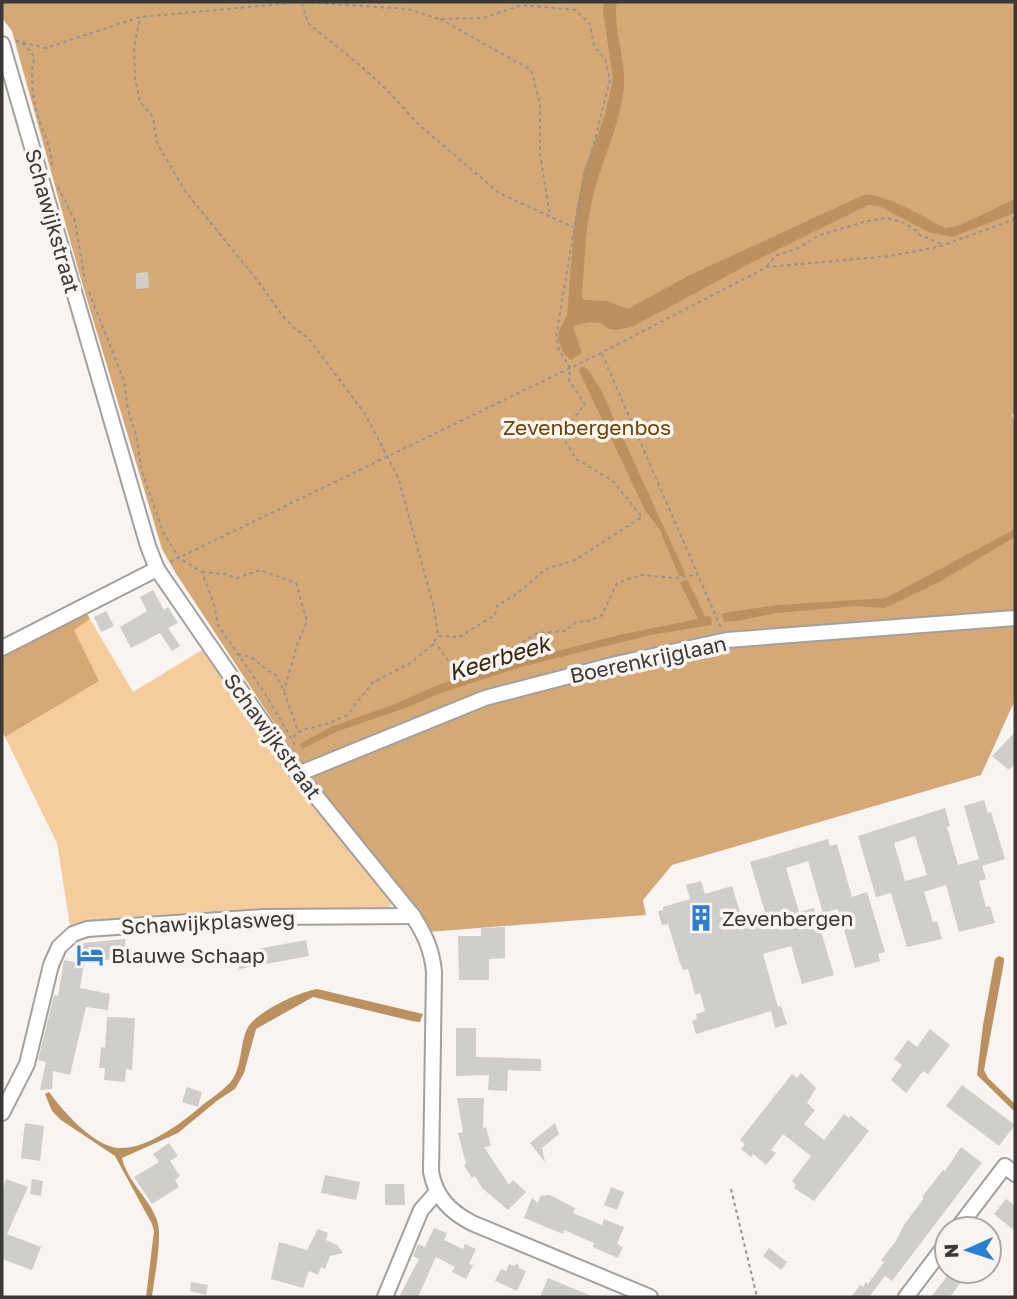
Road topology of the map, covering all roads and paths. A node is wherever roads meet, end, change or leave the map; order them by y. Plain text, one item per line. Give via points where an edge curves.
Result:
1 (302, 2) edge
2 (139, 17) junction
3 (439, 19) junction
4 (6, 42) edge
5 (20, 42) junction
6 (52, 175) dead end
7 (57, 185) dead end
8 (550, 216) junction
9 (1015, 219) edge
10 (574, 227) junction
11 (943, 245) junction
12 (767, 267) junction
13 (85, 282) dead end
14 (88, 290) dead end
15 (601, 353) junction
16 (570, 368) junction
17 (387, 457) junction
18 (179, 558) junction
19 (157, 569) junction
20 (202, 572) junction
21 (698, 574) junction
22 (1015, 618) edge
23 (438, 636) junction
24 (727, 640) junction
25 (432, 644) junction
26 (2, 648) edge
27 (237, 654) junction
28 (285, 691) junction
29 (298, 733) junction
30 (292, 737) junction
31 (295, 741) dead end
32 (298, 774) junction
33 (413, 916) junction
34 (2, 1113) edge
35 (1015, 1174) edge
36 (731, 1189) dead end
37 (437, 1192) junction
38 (968, 1215) edge
39 (933, 1261) edge
40 (385, 1297) edge
41 (650, 1297) edge
42 (757, 1297) edge
43 (906, 1297) edge

1 - 2 path
1 - 3 path via 408,9
1 - 8 path via 307,23 427,131 499,193
2 - 5 path via 46,48
2 - 17 path via 135,78 140,102 153,117 157,143 185,191 282,315 309,339 365,414
3 - 8 path via 531,70 540,103 540,154
3 - 10 path via 483,18 522,5 575,10 590,24 594,47 605,58 610,79
4 - 5 path
4 - 19 street, Schawijkstraat
5 - 6 path via 32,52 35,64 35,106 51,154
7 - 13 path via 75,221
8 - 10 path
9 - 11 path
10 - 16 path via 556,337
11 - 12 path via 890,256
11 - 12 path via 886,218 820,235 775,256
12 - 15 path
14 - 18 path via 124,381 142,472 163,531
15 - 16 path
15 - 21 path
16 - 17 path
16 - 23 path via 569,380 585,404 561,435 576,459 613,481 642,517 575,560 546,569 497,606 495,615 459,637
17 - 18 path
17 - 23 path via 398,477
18 - 20 path
19 - 26 street
19 - 32 street, Schawijkstraat
20 - 27 path via 218,625
20 - 28 path via 237,578 260,570 296,583 307,621
21 - 24 path
21 - 25 path via 676,579 641,575 617,583 602,615 576,622 565,631 538,633 465,673 453,668
22 - 24 street, Boerenkrijglaan
23 - 25 path
24 - 32 street, Boerenkrijglaan via 485,698
25 - 29 path via 412,662 372,683 347,715
27 - 28 path via 251,657 276,675
27 - 30 path
28 - 29 path
29 - 30 path
30 - 31 path
32 - 33 street, Schawijkstraat
33 - 34 street, Schawijkplasweg via 264,917 87,929 74,934 51,965 27,1063
33 - 37 street, Schawijkstraat via 433,956 431,1172
35 - 38 street via 1005,1166
36 - 42 path
37 - 40 street via 421,1210
37 - 41 street via 446,1206 472,1223
39 - 43 street

